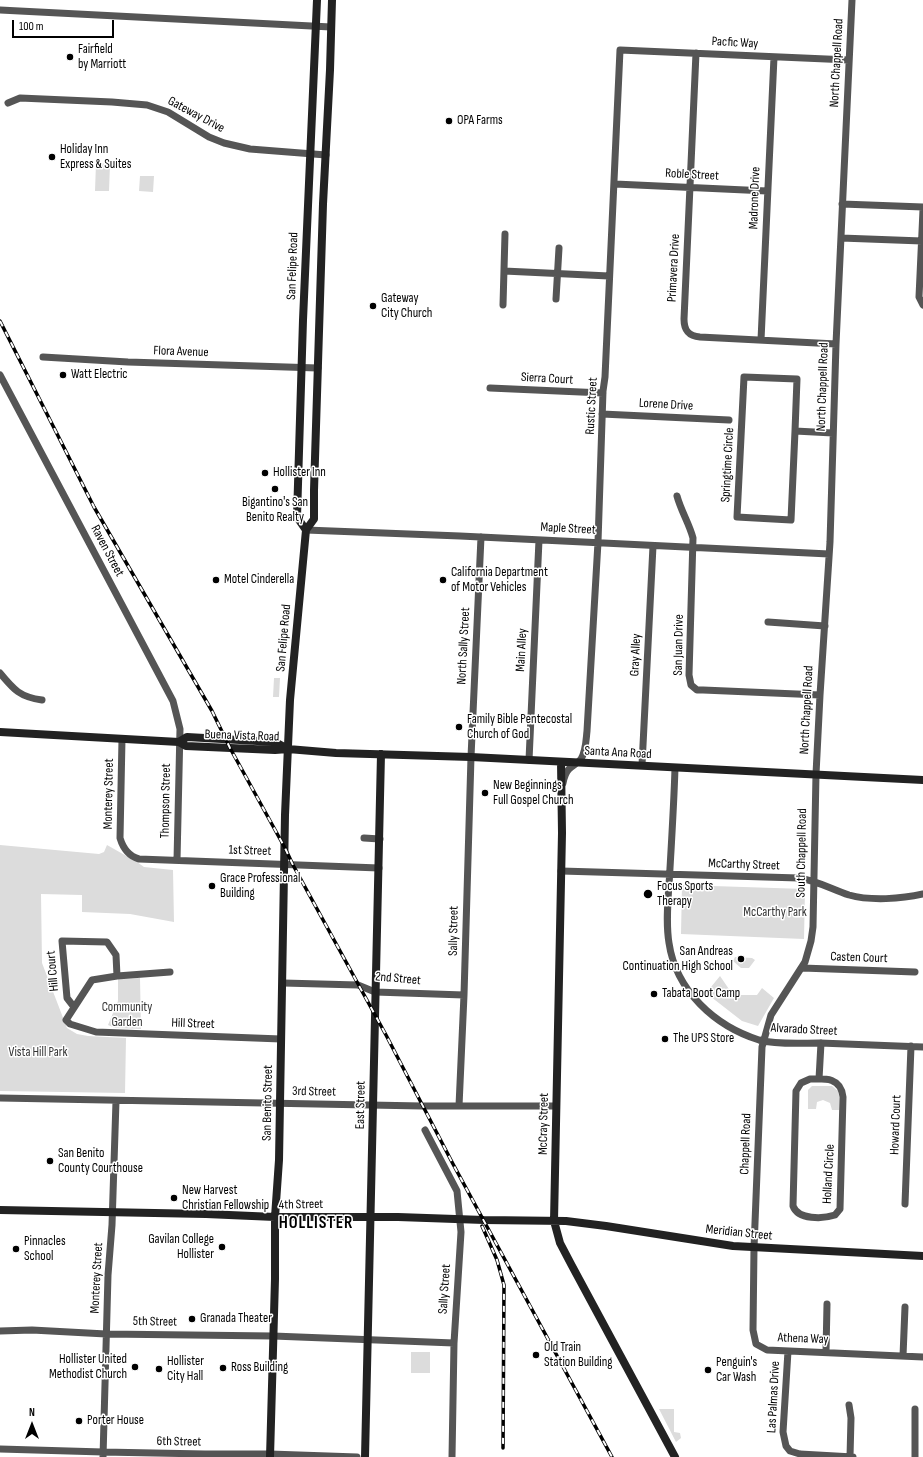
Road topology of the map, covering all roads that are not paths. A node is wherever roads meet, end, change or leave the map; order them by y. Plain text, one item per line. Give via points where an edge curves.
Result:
1 (317, 0) edge
2 (332, 0) edge
3 (852, 0) edge
4 (0, 10) edge
5 (316, 26) junction
6 (331, 27) junction
7 (620, 50) joint
8 (696, 53) junction
9 (774, 57) junction
10 (849, 60) junction
11 (8, 103) dead end
12 (310, 153) junction
13 (326, 155) junction
14 (615, 184) junction
15 (690, 187) junction
16 (767, 191) junction
17 (842, 204) junction
18 (923, 207) edge
19 (923, 210) edge
20 (505, 234) dead end
21 (841, 238) junction
22 (922, 241) junction
23 (559, 248) dead end
24 (504, 271) junction
25 (558, 273) junction
26 (609, 276) junction
27 (556, 299) dead end
28 (502, 305) dead end
29 (922, 305) edge
30 (761, 340) junction
31 (836, 344) junction
32 (43, 357) dead end
33 (302, 368) junction
34 (318, 368) junction
35 (0, 375) edge
36 (490, 388) dead end
37 (603, 393) junction
38 (602, 414) junction
39 (729, 420) dead end
40 (794, 431) junction
41 (833, 433) junction
42 (677, 496) dead end
43 (306, 530) junction
44 (481, 537) junction
45 (539, 540) junction
46 (598, 542) junction
47 (653, 546) junction
48 (693, 548) junction
49 (829, 554) junction
50 (768, 622) dead end
51 (825, 626) junction
52 (0, 674) edge
53 (820, 695) junction
54 (42, 700) dead end
55 (0, 732) edge
56 (122, 739) junction
57 (179, 742) junction
58 (288, 749) junction
59 (380, 754) junction
60 (471, 757) junction
61 (529, 760) junction
62 (561, 762) junction
63 (578, 762) junction
64 (642, 766) junction
65 (676, 768) junction
66 (816, 774) junction
67 (923, 780) edge
68 (562, 788) junction
69 (364, 838) dead end
70 (380, 839) junction
71 (125, 849) joint
72 (178, 860) junction
73 (285, 864) junction
74 (379, 868) junction
75 (561, 871) junction
76 (670, 875) junction
77 (814, 881) junction
78 (923, 894) edge
79 (802, 968) junction
80 (170, 972) dead end
81 (915, 972) dead end
82 (117, 976) junction
83 (283, 983) junction
84 (375, 992) junction
85 (464, 995) junction
86 (74, 1007) junction
87 (66, 1020) joint
88 (281, 1039) junction
89 (764, 1040) junction
90 (821, 1043) junction
91 (911, 1046) junction
92 (923, 1047) edge
93 (819, 1079) junction
94 (0, 1098) edge
95 (116, 1101) junction
96 (280, 1103) junction
97 (373, 1104) junction
98 (459, 1106) junction
99 (556, 1106) junction
100 (424, 1130) dead end
101 (905, 1204) dead end
102 (0, 1210) edge
103 (112, 1212) junction
104 (275, 1217) junction
105 (370, 1217) junction
106 (460, 1219) junction
107 (554, 1221) junction
108 (754, 1248) junction
109 (923, 1256) edge
110 (827, 1304) dead end
111 (905, 1306) dead end
112 (0, 1331) edge
113 (106, 1334) junction
114 (273, 1336) junction
115 (368, 1339) junction
116 (454, 1343) junction
117 (788, 1351) junction
118 (826, 1352) junction
119 (903, 1356) junction
120 (923, 1356) edge
121 (849, 1405) dead end
122 (914, 1409) dead end
123 (0, 1449) edge
124 (103, 1455) edge
125 (270, 1456) edge
126 (357, 1457) edge
127 (365, 1457) edge
128 (452, 1457) edge
129 (675, 1457) edge
130 (850, 1457) edge
131 (853, 1457) edge
132 (915, 1457) edge

1 - 5 street, San Felipe Road
2 - 6 street, San Felipe Road
3 - 10 street, North Chappell Road
4 - 5 street
5 - 6 street
5 - 12 street, San Felipe Road
6 - 13 street, San Felipe Road
7 - 8 street, Pacfic Way
7 - 14 street, Rustic Street
8 - 9 street, Pacfic Way
8 - 15 street, Primavera Drive
9 - 10 street, Pacfic Way
9 - 16 street, Madrone Drive
10 - 17 street, North Chappell Road
11 - 12 street, Gateway Drive via 20,98 147,105 168,112 224,143 250,149
12 - 13 street, Gateway Drive
12 - 33 street, San Felipe Road
13 - 34 street, San Felipe Road
14 - 15 street, Roble Street
14 - 26 street, Rustic Street
15 - 16 street, Roble Street
15 - 30 street, Primavera Drive via 685,328 695,337
16 - 30 street, Madrone Drive
17 - 18 street
17 - 21 street, North Chappell Road
19 - 22 street
20 - 24 street
21 - 22 street
21 - 31 street, North Chappell Road
22 - 29 street via 919,297
23 - 25 street
24 - 25 street
24 - 28 street
25 - 26 street
25 - 27 street
26 - 37 street, Rustic Street via 606,377
30 - 31 street, Primavera Drive
31 - 41 street, North Chappell Road
32 - 33 street, Flora Avenue
33 - 34 street, Flora Avenue
33 - 43 street, San Felipe Road via 297,517
34 - 43 street, San Felipe Road via 314,519
35 - 57 street, Raven Street via 173,701 180,729
36 - 37 street, Sierra Court
37 - 38 street, Rustic Street
38 - 39 street, Lorene Drive
38 - 46 street, Rustic Street
40 - 40 street, Springtime Circle via 797,379 744,377 738,517 791,520
40 - 41 street
41 - 49 street, North Chappell Road
42 - 48 street via 691,530
43 - 44 street, Maple Street
43 - 58 street, San Felipe Road via 290,700
44 - 45 street, Maple Street
44 - 60 street, North Sally Street
45 - 46 street, Maple Street
45 - 61 street, Main Alley
46 - 47 street, Maple Street
46 - 63 street, Rustic Street via 587,731 585,750
47 - 48 street, Maple Street
47 - 64 street, Gray Alley
48 - 49 street, Maple Street
48 - 53 street, San Juan Drive via 690,675 693,688
49 - 51 street, North Chappell Road
50 - 51 street
51 - 53 street, North Chappell Road
52 - 54 street via 16,691
53 - 66 street, North Chappell Road
55 - 56 street, Buena Vista Road
56 - 57 street, Buena Vista Road
56 - 71 street, Monterey Street via 120,838
57 - 58 street, Buena Vista Road via 186,746
57 - 72 street, Thompson Street
58 - 59 street, Santa Ana Road
58 - 73 street, San Benito Street
59 - 60 street, Santa Ana Road
59 - 70 street, East Street
60 - 61 street, Santa Ana Road
60 - 85 street, Sally Street
61 - 62 street, Santa Ana Road
62 - 63 street, Santa Ana Road
62 - 68 street, McCray Street
63 - 64 street, Santa Ana Road
63 - 68 street, Rustic Street via 566,773
64 - 65 street, Santa Ana Road
65 - 66 street, Santa Ana Road
65 - 76 street, Alvarado Street
66 - 67 street, Santa Ana Road
66 - 77 street, South Chappell Road
68 - 75 street, McCray Street
69 - 70 street
70 - 74 street, East Street
71 - 72 street, 1st Street via 133,858
72 - 73 street, 1st Street
73 - 74 street, 1st Street
73 - 83 street, San Benito Street
74 - 84 street, East Street
75 - 76 street, McCarthy Street
75 - 99 street, McCray Street
76 - 77 street, McCarthy Street via 799,878
76 - 89 street, Alvarado Street via 668,942 683,982 708,1013 731,1028
77 - 78 street, McCarthy Street via 859,896 896,897
77 - 79 street, South Chappell Road via 811,941
79 - 81 street, Casten Court
79 - 89 street, South Chappell Road via 771,1015
80 - 82 street, Hill Court
82 - 86 street, Hill Court via 92,980
82 - 86 street, Hill Court via 116,955 107,942 62,941 67,998
83 - 84 street, 2nd Street via 358,985
83 - 88 street, San Benito Street
84 - 85 street, 2nd Street
84 - 97 street, East Street
85 - 98 street, Sally Street
86 - 87 street, Hill Court
87 - 88 street, Hill Street via 70,1024 96,1032
88 - 96 street, San Benito Street
89 - 90 street, Alvarado Street
89 - 108 street, Chappell Road
90 - 91 street, Alvarado Street
90 - 93 street
91 - 92 street, Alvarado Street
91 - 101 street, Howard Court
93 - 93 street, Holland Circle via 804,1082 796,1091 793,1200 798,1214 825,1217 835,1215 840,1209 843,1097 837,1083
94 - 95 street, 3rd Street
95 - 96 street, 3rd Street
95 - 103 street, Monterey Street
96 - 97 street, 3rd Street
96 - 104 street, San Benito Street
97 - 98 street, 3rd Street
97 - 105 street, East Street
98 - 99 street, 3rd Street
99 - 107 street, McCray Street
100 - 106 street, Sally Street via 457,1191
102 - 103 street, 4th Street
103 - 104 street, 4th Street
103 - 113 street, Monterey Street
104 - 105 street, 4th Street
104 - 114 street, San Benito Street
105 - 106 street, 4th Street
105 - 115 street, East Street
106 - 107 street, 4th Street
106 - 116 street, Sally Street
107 - 108 street, Meridian Street
107 - 129 street, McCray Street via 560,1243
108 - 109 street, Meridian Street
108 - 117 street, Athena Way via 753,1330 756,1344 767,1350
110 - 118 street
111 - 119 street
112 - 113 street, 5th Street
113 - 114 street, 5th Street
113 - 124 street, Monterey Street
114 - 115 street, 5th Street
114 - 125 street, San Benito Street
115 - 116 street, 5th Street
115 - 127 street, East Street
116 - 128 street, Sally Street
117 - 118 street, Athena Way
117 - 130 street, Las Palmas Drive via 784,1432 786,1446 800,1454
118 - 119 street, Athena Way
119 - 120 street, Athena Way
121 - 130 street
122 - 132 street
123 - 124 street, 6th Street
124 - 125 street, 6th Street
125 - 126 street, 6th Street
130 - 131 street, Las Palmas Drive

